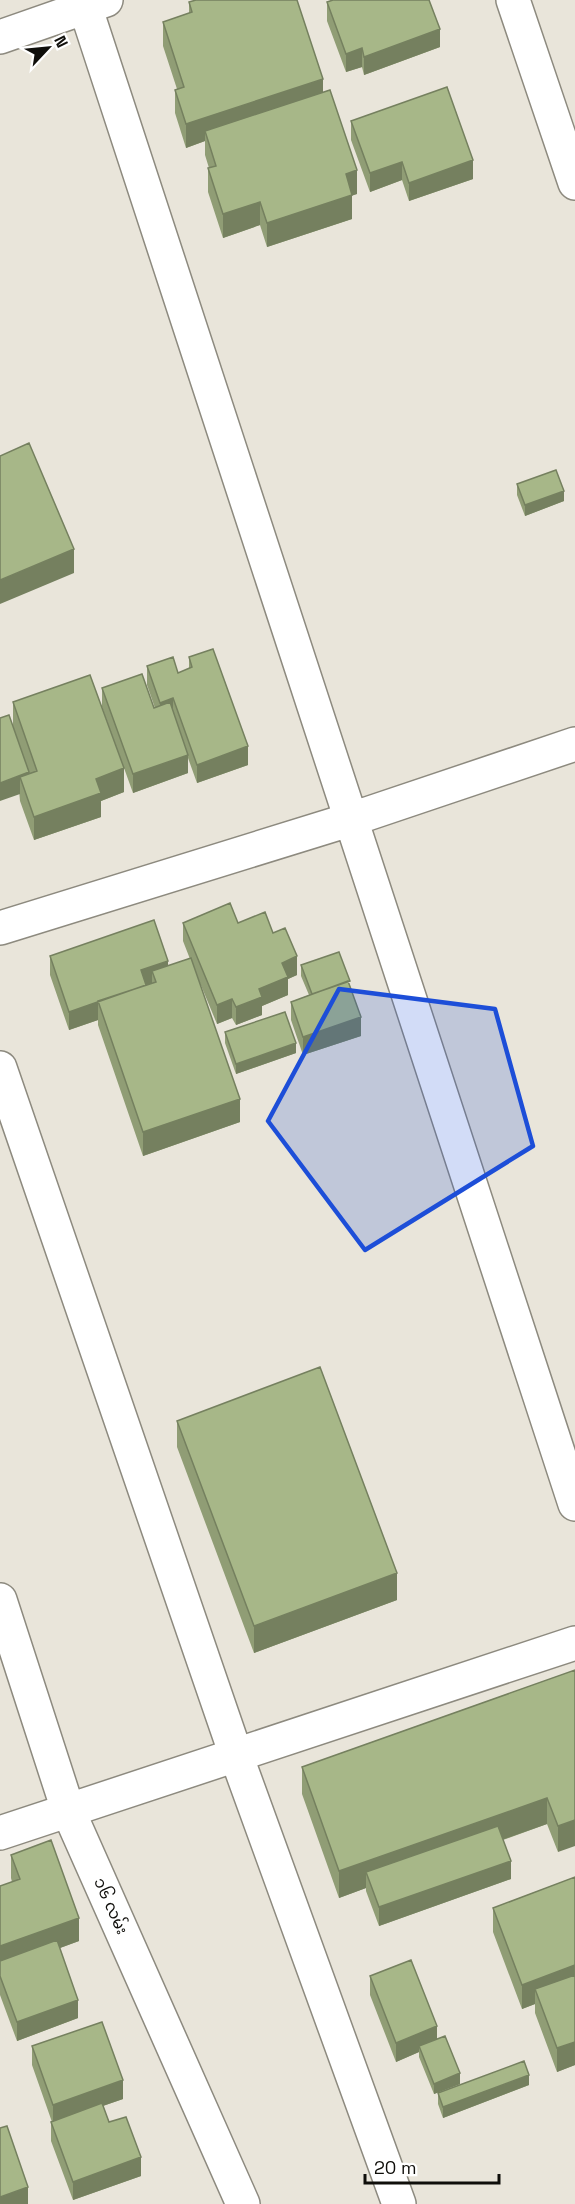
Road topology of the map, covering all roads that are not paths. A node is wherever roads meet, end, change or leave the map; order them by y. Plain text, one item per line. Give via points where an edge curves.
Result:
1 (513, 0) edge
2 (92, 2) edge
3 (0, 37) edge
4 (575, 183) edge
5 (575, 744) edge
6 (352, 819) junction
7 (0, 928) edge
8 (0, 1068) edge
9 (575, 1504) edge
10 (0, 1600) edge
11 (575, 1643) edge
12 (236, 1755) junction
13 (68, 1810) junction
14 (0, 1833) edge
15 (243, 2204) edge
16 (399, 2204) edge

1 - 4 street
2 - 3 street
2 - 6 street
5 - 6 street
6 - 7 street
6 - 9 street
8 - 12 street
10 - 13 street, ၁၆ လမ်း
11 - 12 street
12 - 13 street
12 - 16 street
13 - 14 street
13 - 15 street, ၁၆ လမ်း

